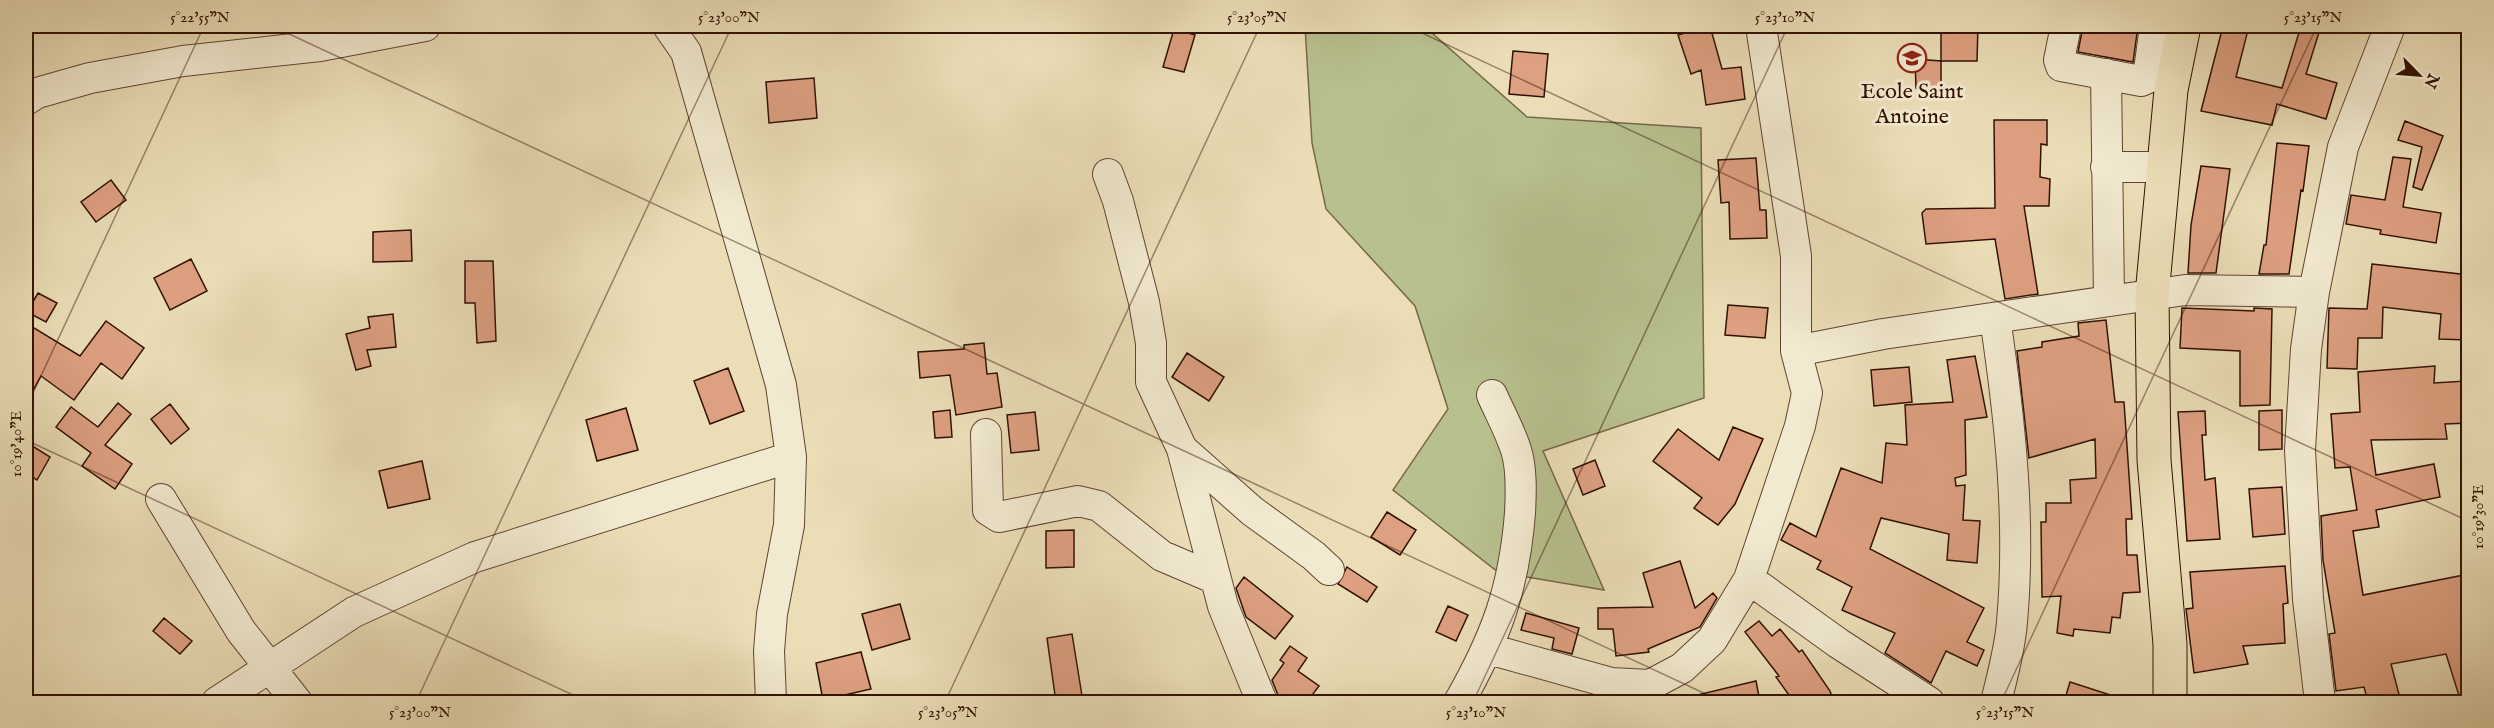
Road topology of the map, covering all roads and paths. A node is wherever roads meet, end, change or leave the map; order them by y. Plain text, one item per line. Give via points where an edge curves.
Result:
1 (425, 26) edge
2 (668, 26) edge
3 (1761, 26) edge
4 (2066, 26) edge
5 (2155, 26) edge
6 (2184, 26) edge
7 (2390, 26) edge
8 (2106, 74) junction
9 (26, 99) edge
10 (2106, 167) junction
11 (2163, 167) junction
12 (1108, 174) dead end
13 (2314, 292) junction
14 (2152, 295) junction
15 (2109, 299) junction
16 (1995, 318) junction
17 (1796, 351) junction
18 (1492, 395) dead end
19 (986, 434) dead end
20 (1182, 449) junction
21 (791, 457) junction
22 (161, 498) dead end
23 (1329, 570) dead end
24 (1216, 579) junction
25 (1749, 579) junction
26 (1489, 649) junction
27 (267, 668) junction
28 (217, 702) edge
29 (297, 702) edge
30 (771, 702) edge
31 (1262, 702) edge
32 (1459, 702) edge
33 (1929, 702) edge
34 (1996, 702) edge
35 (2170, 702) edge
36 (2320, 702) edge

1 - 9 street via 320,46 171,63 90,78
2 - 21 street via 686,52 722,178 781,385
3 - 17 street via 1796,256
4 - 8 street via 2061,66
5 - 8 street via 2148,78 2141,81
6 - 11 main road via 2171,90
7 - 13 street via 2343,147
8 - 10 street
10 - 11 street
10 - 15 street
11 - 14 main road
12 - 20 street via 1144,302 1151,343 1151,382
13 - 14 street via 2185,290
13 - 36 street via 2300,450 2308,599
14 - 15 street
14 - 35 main road via 2154,460 2170,644
15 - 16 street
16 - 17 street
16 - 34 street via 2014,478 2012,624
17 - 25 street via 1807,393 1800,426
18 - 26 street via 1516,451 1521,497 1507,600
19 - 24 street via 988,510 999,517 1078,501 1099,506 1162,556
20 - 23 street via 1252,512
20 - 24 street
21 - 27 street via 475,557 354,612
21 - 30 street via 789,525 772,614
22 - 27 street
24 - 31 street
25 - 26 street via 1712,640 1682,668 1650,685 1611,683
25 - 33 street
26 - 32 street
27 - 28 street
27 - 29 street

